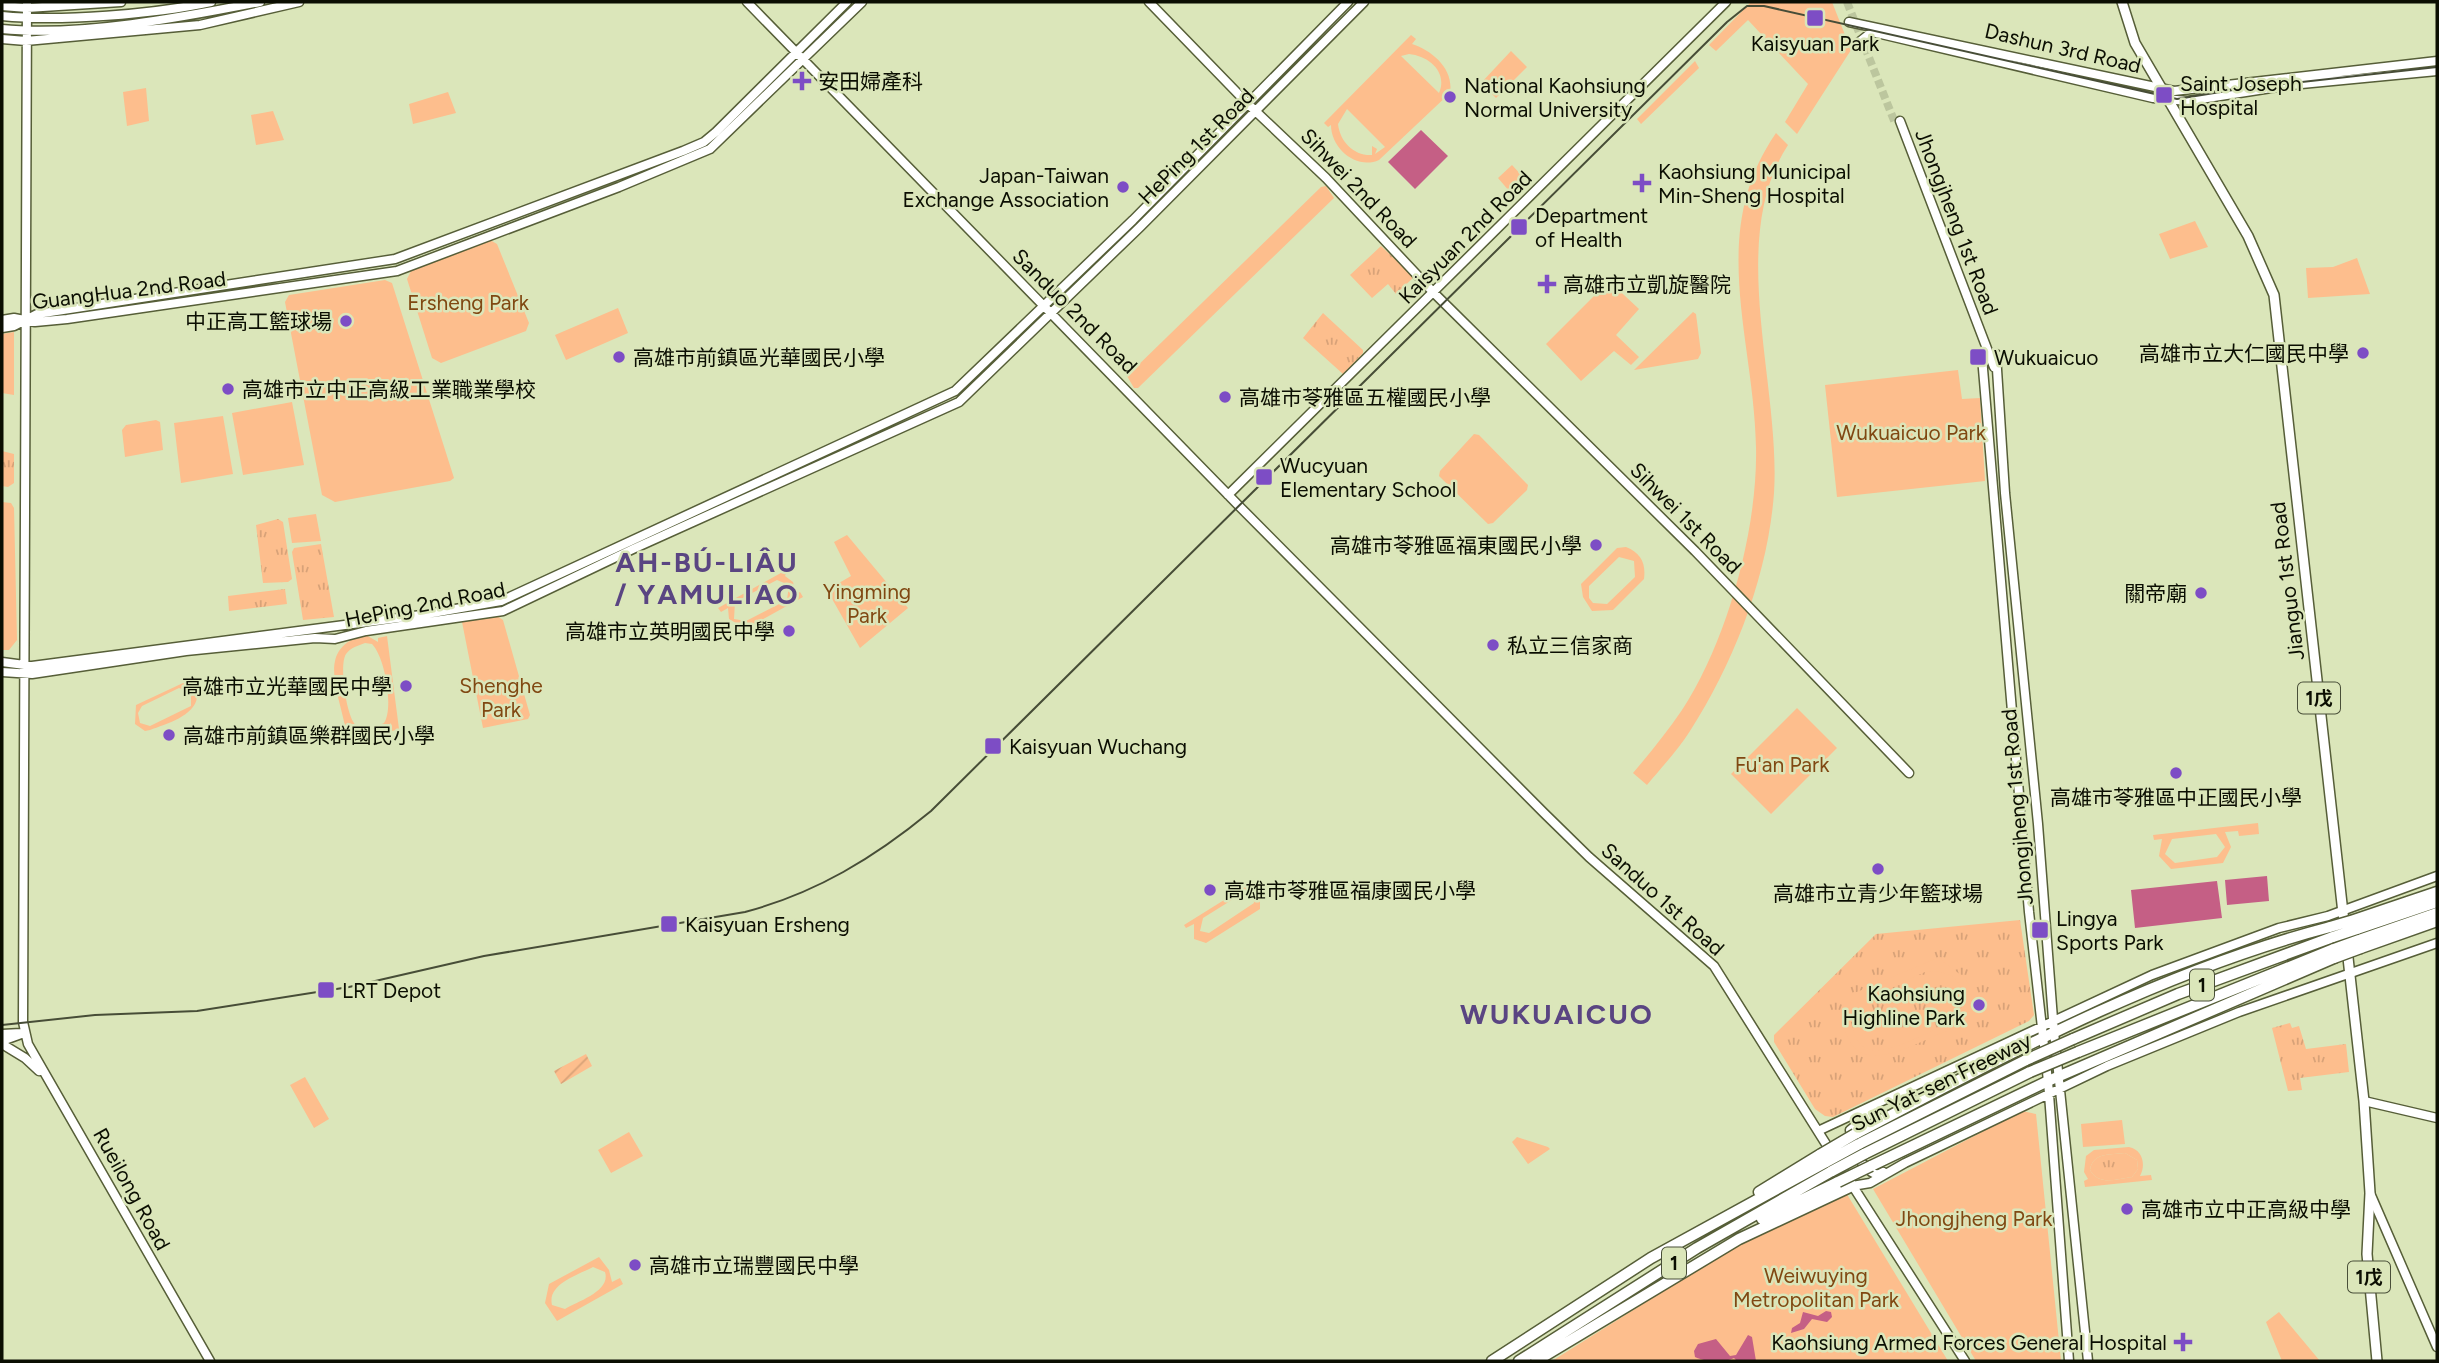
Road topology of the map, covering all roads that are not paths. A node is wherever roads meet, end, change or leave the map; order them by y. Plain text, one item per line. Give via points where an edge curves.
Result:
1 (121, 2) edge
2 (211, 2) edge
3 (260, 2) edge
4 (299, 2) edge
5 (747, 2) edge
6 (848, 2) edge
7 (862, 2) edge
8 (1149, 2) edge
9 (1348, 2) edge
10 (1364, 2) edge
11 (1726, 2) edge
12 (2122, 2) edge
13 (27, 5) edge
14 (2, 6) edge
15 (2, 16) edge
16 (26, 19) junction
17 (1849, 22) dead end
18 (2, 29) edge
19 (26, 32) junction
20 (2, 39) edge
21 (26, 41) junction
22 (1858, 43) dead end
23 (800, 56) junction
24 (2437, 61) edge
25 (2437, 71) edge
26 (2164, 90) junction
27 (2169, 100) junction
28 (1248, 104) junction
29 (1255, 111) junction
30 (216, 286) junction
31 (1434, 293) junction
32 (217, 296) junction
33 (1044, 307) junction
34 (1051, 314) junction
35 (2, 320) edge
36 (25, 321) junction
37 (2, 328) edge
38 (1996, 355) dead end
39 (1982, 357) dead end
40 (1984, 375) junction
41 (1997, 375) junction
42 (1228, 495) junction
43 (421, 619) junction
44 (1379, 643) joint
45 (2, 662) edge
46 (24, 670) junction
47 (2, 672) edge
48 (1909, 773) dead end
49 (2437, 876) edge
50 (2437, 892) edge
51 (2437, 902) edge
52 (2343, 911) junction
53 (2437, 913) edge
54 (2437, 921) edge
55 (2331, 932) junction
56 (2358, 934) junction
57 (2437, 943) edge
58 (2334, 953) junction
59 (2348, 972) junction
60 (2053, 1020) junction
61 (2042, 1025) junction
62 (2054, 1032) junction
63 (24, 1033) junction
64 (2, 1034) edge
65 (2044, 1037) junction
66 (2, 1043) edge
67 (48, 1080) junction
68 (2048, 1081) junction
69 (2060, 1081) junction
70 (1921, 1083) junction
71 (2049, 1092) junction
72 (2364, 1101) junction
73 (2437, 1118) edge
74 (1818, 1131) junction
75 (1859, 1144) junction
76 (1826, 1162) junction
77 (1905, 1163) junction
78 (1852, 1186) junction
79 (2370, 1193) junction
80 (1582, 1320) junction
81 (2437, 1347) edge
82 (210, 1361) edge
83 (1492, 1361) edge
84 (1519, 1361) edge
85 (1536, 1361) edge
86 (1965, 1361) edge
87 (2069, 1361) edge
88 (2088, 1361) edge
89 (2377, 1361) edge

1 - 13 street
2 - 16 street
3 - 19 street via 199,14
4 - 21 street via 200,25
5 - 23 street, Sanduo 2nd Road
6 - 23 street
7 - 23 street
8 - 28 street
9 - 28 street, HePing 1st Road
10 - 29 street, HePing 1st Road
11 - 31 street, Kaisyuan 2nd Road
12 - 26 main road, Jianguo 1st Road / 1戊 via 2135,43
13 - 14 street
13 - 16 street
15 - 16 street
16 - 19 street
17 - 26 street, Dashun 3rd Road
18 - 19 street
19 - 21 street
20 - 21 street
21 - 36 street
22 - 27 street, Dashun 3rd Road via 1872,32
23 - 30 street, GuangHua 2nd Road via 704,142 683,151 395,259
23 - 32 street, GuangHua 2nd Road via 710,149 620,187 397,271
23 - 33 street, Sanduo 2nd Road
24 - 26 street, Dashun 3rd Road
25 - 27 street, Dashun 3rd Road
26 - 27 main road, Jianguo 1st Road / 1戊
27 - 52 main road, Jianguo 1st Road / 1戊 via 2248,236 2274,295
28 - 29 street, Sihwei 2nd Road
28 - 33 street, HePing 1st Road
29 - 31 street, Sihwei 2nd Road via 1291,142
29 - 34 street, HePing 1st Road
30 - 32 street, GuangHua 2nd Road
30 - 36 street, GuangHua 2nd Road via 37,314
31 - 42 street, Kaisyuan 2nd Road
31 - 48 street, Sihwei 1st Road via 1698,554
32 - 36 street, GuangHua 2nd Road
33 - 34 street, Sanduo 2nd Road
33 - 43 street, HePing 2nd Road via 955,391 501,601
34 - 42 street, Sanduo 2nd Road
34 - 43 street, HePing 2nd Road via 959,402 503,611
35 - 36 street
36 - 37 street
36 - 46 street
38 - 41 street, Jhongjheng 1st Road
39 - 40 street, Jhongjheng 1st Road
40 - 41 street, Jhongjheng 1st Road via 1986,356 1897,122
40 - 61 street, Jhongjheng 1st Road
41 - 60 street, Jhongjheng 1st Road
42 - 44 street, Sanduo 2nd Road
43 - 46 street, HePing 2nd Road
43 - 46 street, HePing 2nd Road via 335,639
44 - 74 street, Sanduo 1st Road via 1589,857 1714,966
45 - 46 street
46 - 47 street
46 - 63 street
49 - 52 street
50 - 56 highway
51 - 56 highway
52 - 59 main road, Jianguo 1st Road / 1戊
52 - 60 street via 2279,928 2152,975
53 - 56 highway
54 - 56 highway
55 - 56 highway, bridge
55 - 62 highway via 2289,938 2178,977
55 - 75 highway, Sun Yat-sen Freeway / 1, bridge via 2026,1060
56 - 58 highway, bridge
57 - 59 street
58 - 69 highway
58 - 75 highway, Sun Yat-sen Freeway / 1, bridge via 2078,1052
59 - 69 street
59 - 72 main road, Jianguo 1st Road / 1戊
60 - 61 street
60 - 62 street, Jhongjheng 1st Road
61 - 65 street, Jhongjheng 1st Road
61 - 70 street
62 - 65 highway
62 - 69 street, Jhongjheng 1st Road
63 - 64 street
63 - 66 street
63 - 67 street, Rueilong Road
65 - 68 street, Jhongjheng 1st Road
65 - 75 highway
66 - 67 street
67 - 82 street, Rueilong Road
68 - 69 highway
68 - 71 street, Jhongjheng 1st Road
68 - 80 highway, bridge via 1759,1220
69 - 71 street
69 - 88 street, Jhongjheng 1st Road
70 - 74 street
70 - 77 street via 1850,1130 1851,1142 1868,1171 1877,1175
71 - 77 street
71 - 87 street, Jhongjheng 1st Road
72 - 73 street
72 - 79 main road, Jianguo 1st Road / 1戊
74 - 78 street, Sanduo 1st Road
75 - 76 highway, Sun Yat-sen Freeway / 1, bridge
76 - 80 highway, Sun Yat-sen Freeway / 1
76 - 83 highway, Sun Yat-sen Freeway / 1 via 1651,1258
77 - 78 street via 1870,1183
78 - 85 highway via 1748,1234
78 - 86 street, Sanduo 1st Road
79 - 81 street
79 - 89 main road, 1戊 via 2367,1254
80 - 84 highway, Sun Yat-sen Freeway / 1

